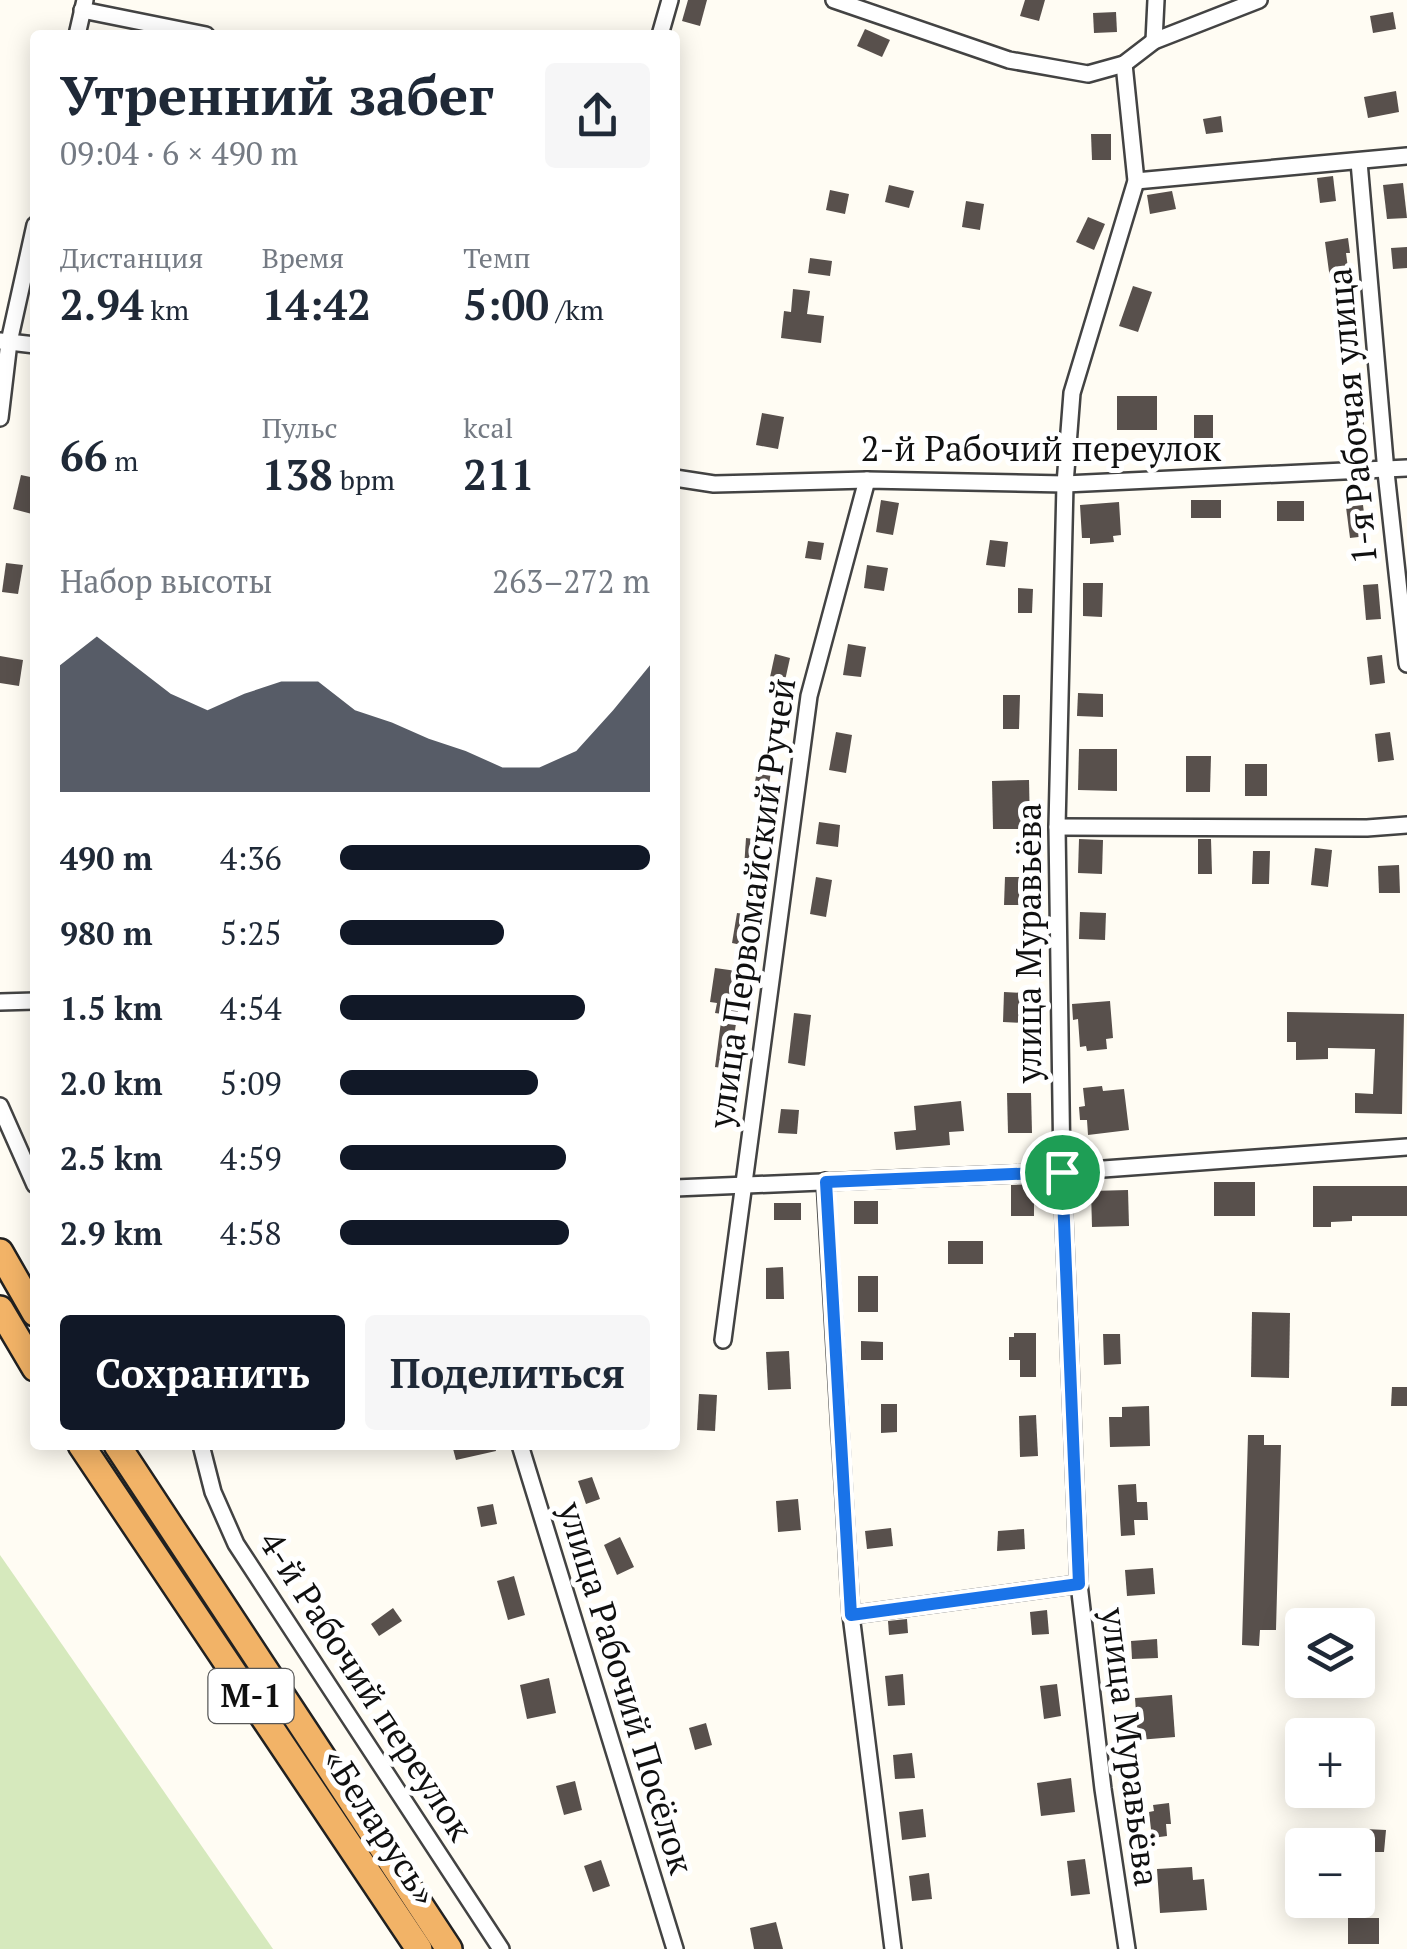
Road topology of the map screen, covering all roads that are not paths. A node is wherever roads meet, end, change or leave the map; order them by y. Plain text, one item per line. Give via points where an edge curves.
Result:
1 (670, 0) edge
2 (834, 0) edge
3 (1156, 0) edge
4 (1259, 0) edge
5 (84, 5) edge
6 (78, 30) edge
7 (186, 30) edge
8 (661, 30) edge
9 (1154, 41) junction
10 (1124, 64) junction
11 (1407, 156) edge
12 (1359, 162) junction
13 (1136, 181) junction
14 (30, 244) edge
15 (5, 342) edge
16 (30, 344) edge
17 (0, 418) edge
18 (1407, 468) edge
19 (1386, 472) junction
20 (680, 479) edge
21 (867, 480) junction
22 (1065, 484) junction
23 (1407, 664) edge
24 (1407, 825) edge
25 (1057, 827) junction
26 (30, 1001) edge
27 (0, 1002) edge
28 (0, 1106) edge
29 (1407, 1147) edge
30 (1062, 1172) junction
31 (30, 1174) edge
32 (826, 1182) junction
33 (742, 1185) junction
34 (680, 1188) edge
35 (0, 1252) edge
36 (30, 1304) edge
37 (0, 1310) edge
38 (723, 1340) dead end
39 (30, 1360) edge
40 (84, 1450) edge
41 (119, 1450) edge
42 (202, 1450) edge
43 (522, 1450) edge
44 (1079, 1584) junction
45 (851, 1615) junction
46 (418, 1949) edge
47 (449, 1949) edge
48 (501, 1949) edge
49 (675, 1949) edge
50 (893, 1949) edge
51 (1128, 1949) edge

1 - 8 street
2 - 10 street via 1009,60 1088,74
3 - 9 street
4 - 9 street
5 - 6 street
5 - 7 street
9 - 10 street
10 - 13 street, улица Муравьёва
11 - 12 street
12 - 13 street
12 - 19 street, 1-я Рабочая улица
13 - 22 street, улица Муравьёва via 1072,393
14 - 15 street
15 - 16 street
15 - 17 street
18 - 19 street, 2-й Рабочий переулок
19 - 22 street, 2-й Рабочий переулок
19 - 23 street, 1-я Рабочая улица
20 - 21 street, 2-й Рабочий переулок via 714,484
21 - 22 street, 2-й Рабочий переулок
21 - 33 street, улица Первомайский Ручей via 809,696
22 - 25 street, улица Муравьёва
24 - 25 street
25 - 30 street, улица Муравьёва
26 - 27 street
28 - 31 street
29 - 30 street
30 - 32 street
30 - 44 street, улица Муравьёва
32 - 33 street
32 - 45 street
33 - 34 street
33 - 38 street, улица Первомайский Ручей
35 - 36 highway
37 - 39 highway
40 - 46 highway, «Беларусь» / М-1
41 - 47 highway, «Беларусь» / М-1
42 - 48 street, 4-й Рабочий переулок via 236,1544
43 - 49 street, улица Рабочий Посёлок
44 - 45 street
44 - 51 street, улица Муравьёва
45 - 50 street

